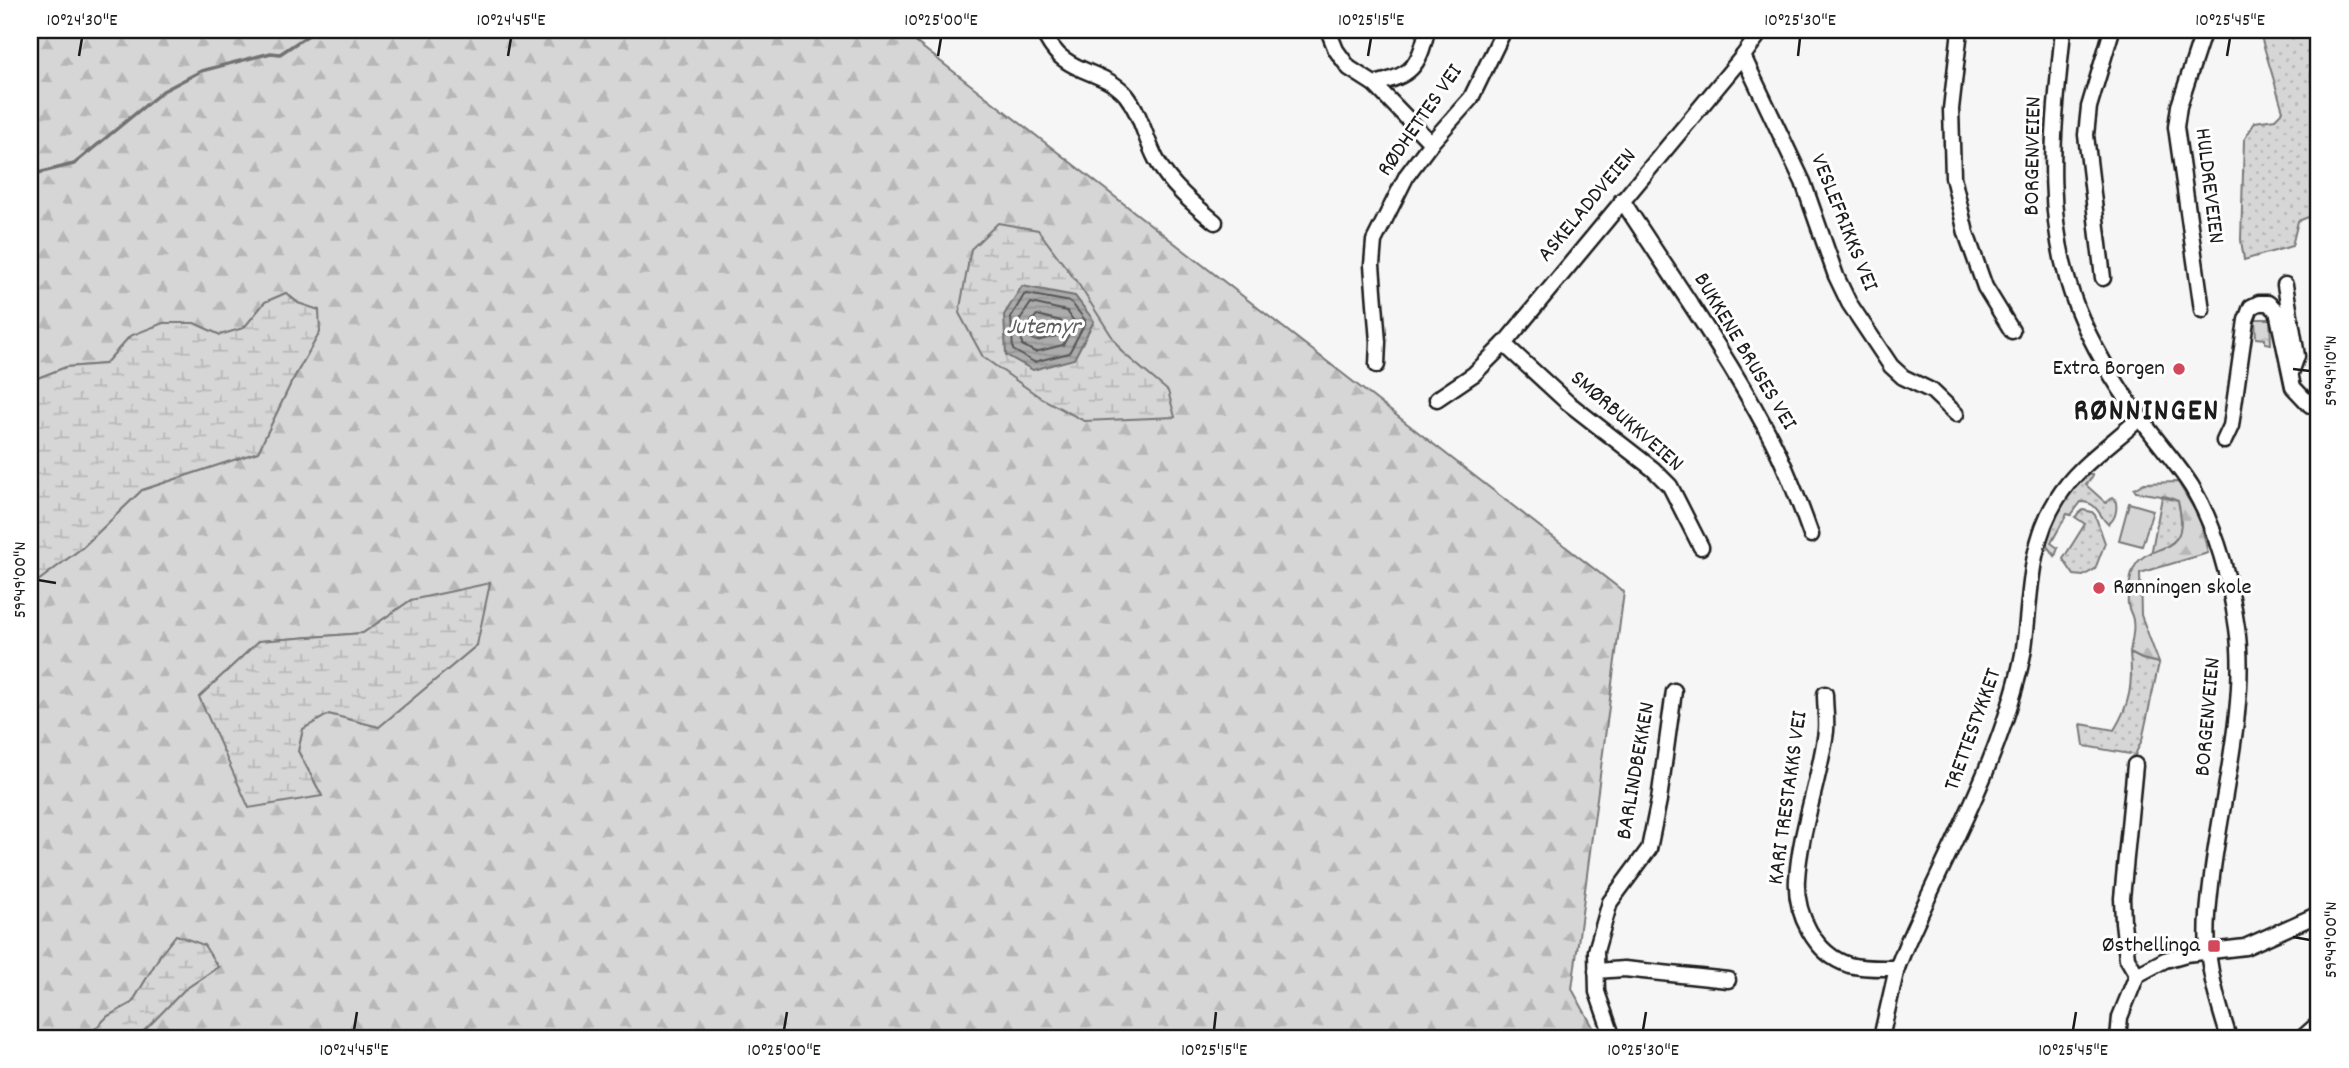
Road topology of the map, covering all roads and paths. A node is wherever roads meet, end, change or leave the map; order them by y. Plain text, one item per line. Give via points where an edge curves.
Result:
1 (1042, 30) edge
2 (1328, 30) edge
3 (1427, 30) edge
4 (1504, 30) edge
5 (1762, 30) edge
6 (1960, 30) edge
7 (2063, 30) edge
8 (2112, 30) edge
9 (2204, 30) edge
10 (1743, 57) junction
11 (1374, 84) junction
12 (1431, 143) junction
13 (1622, 200) junction
14 (1215, 222) dead end
15 (2102, 278) dead end
16 (2285, 285) dead end
17 (2202, 310) dead end
18 (2011, 331) dead end
19 (1504, 344) junction
20 (1377, 365) dead end
21 (2291, 374) junction
22 (1437, 399) dead end
23 (2319, 406) edge
24 (1956, 414) dead end
25 (2140, 418) junction
26 (2224, 441) dead end
27 (1811, 535) dead end
28 (1701, 547) dead end
29 (1674, 691) dead end
30 (1825, 694) dead end
31 (2135, 765) dead end
32 (2319, 915) edge
33 (2208, 950) junction
34 (1897, 968) junction
35 (1596, 971) junction
36 (2137, 975) junction
37 (1728, 980) dead end
38 (2319, 1023) edge
39 (1613, 1038) edge
40 (1881, 1038) edge
41 (2118, 1038) edge
42 (2229, 1038) edge
43 (2302, 1038) edge

1 - 14 street via 1065,60 1113,83 1125,94 1158,162 1175,186
2 - 11 street via 1349,68
3 - 11 street via 1413,66 1397,79
4 - 12 street, RØDHETTES VEI via 1471,98
5 - 10 street, ASKELADDVEIEN
6 - 18 street via 1951,109 1953,177 1984,286
7 - 25 street, BORGENVEIEN via 2052,172 2056,232 2078,310 2105,365
8 - 15 street via 2089,107 2086,135
9 - 17 street, HULDREVEIEN via 2176,127
10 - 13 street, ASKELADDVEIEN
10 - 24 street, VESLEFRIKKS VEI via 1804,182 1849,303 1891,366 1932,391
11 - 12 street
12 - 20 street, RØDHETTES VEI via 1407,175 1374,241
13 - 19 street, ASKELADDVEIEN
13 - 27 street, BUKKENE BRUSES VEI via 1766,428
16 - 21 street via 2297,356
19 - 22 street, ASKELADDVEIEN via 1474,374
19 - 28 street, SMØRBUKKVEIEN via 1670,486
21 - 23 street via 2299,395
21 - 26 street via 2276,309 2268,303 2251,307 2231,426
25 - 33 street, BORGENVEIEN via 2185,476 2209,521 2227,575 2238,631 2239,685 2209,901
25 - 34 street, TRETTESTYKKET via 2079,472 2045,521 2031,573 2021,668 2005,722
29 - 35 street, BARLINDBEKKEN via 1649,849 1610,902 1597,943
30 - 34 street, KARI TRESTAKKS VEI via 1826,731 1797,880 1802,915 1819,946 1834,957 1866,968
31 - 36 street via 2122,898 2127,958
32 - 33 street via 2245,947
33 - 36 street via 2165,960
33 - 42 street, BORGENVEIEN
34 - 40 street, TRETTESTYKKET
35 - 37 street via 1625,969
35 - 39 street, BARLINDBEKKEN via 1597,992
36 - 41 street via 2120,1017
38 - 43 street

